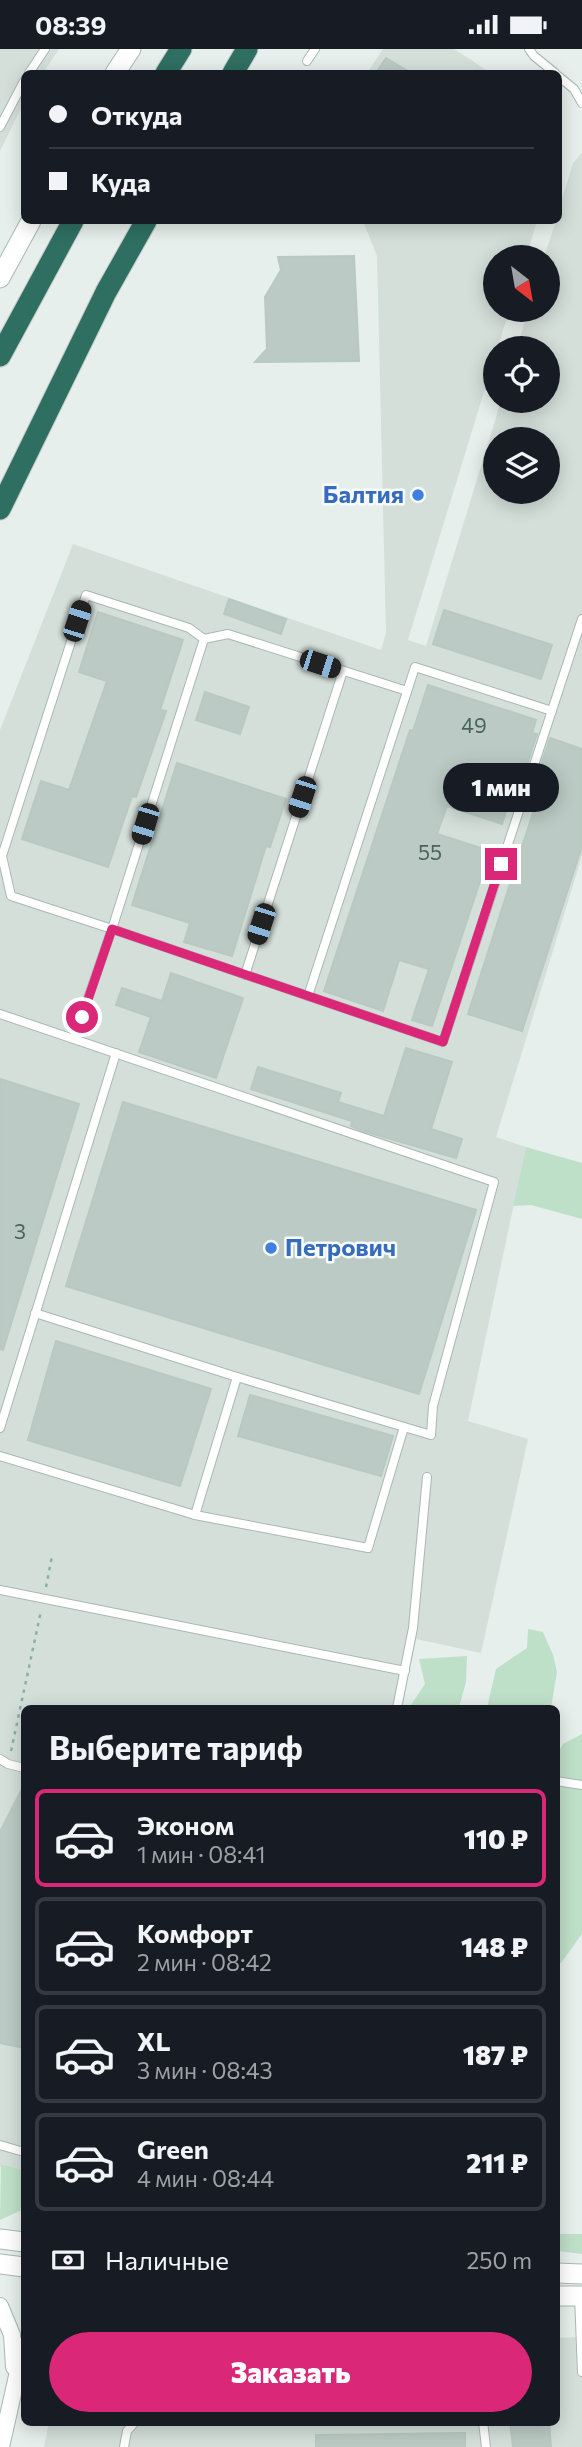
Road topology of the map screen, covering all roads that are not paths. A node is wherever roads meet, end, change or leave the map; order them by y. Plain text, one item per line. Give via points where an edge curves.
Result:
1 (46, 49) edge
2 (131, 49) edge
3 (181, 49) edge
4 (247, 49) edge
5 (314, 49) edge
6 (529, 49) edge
7 (307, 61) dead end
8 (31, 70) edge
9 (117, 70) edge
10 (168, 70) edge
11 (235, 70) edge
12 (550, 70) edge
13 (562, 80) edge
14 (21, 87) edge
15 (582, 103) edge
16 (0, 127) edge
17 (29, 224) edge
18 (71, 224) edge
19 (144, 224) edge
20 (0, 278) edge
21 (0, 356) edge
22 (0, 509) edge
23 (582, 619) edge
24 (204, 639) junction
25 (343, 671) junction
26 (407, 691) junction
27 (552, 711) junction
28 (112, 929) junction
29 (245, 975) junction
30 (308, 996) junction
31 (0, 1014) edge
32 (74, 1039) junction
33 (116, 1053) junction
34 (35, 1314) junction
35 (237, 1377) junction
36 (404, 1427) junction
37 (0, 1428) edge
38 (0, 1456) edge
39 (427, 1476) dead end
40 (195, 1515) junction
41 (0, 1590) edge
42 (405, 1671) junction
43 (398, 1705) edge
44 (4, 1762) edge
45 (21, 1767) edge
46 (560, 1782) edge
47 (582, 1786) edge
48 (0, 2145) edge
49 (21, 2151) edge
50 (0, 2239) edge
51 (21, 2242) edge
52 (0, 2265) edge
53 (21, 2267) edge
54 (560, 2273) edge
55 (582, 2274) edge
56 (560, 2296) edge
57 (580, 2296) edge
58 (0, 2306) edge
59 (21, 2358) edge
60 (582, 2372) edge
61 (21, 2375) edge
62 (15, 2384) junction
63 (131, 2426) edge
64 (483, 2426) edge
65 (1, 2447) edge
66 (124, 2447) edge
67 (486, 2447) edge

1 - 8 lane
2 - 9 street
3 - 10 highway
4 - 11 highway
5 - 7 lane
6 - 12 lane
13 - 15 lane
14 - 16 lane
17 - 20 street
18 - 21 highway
19 - 22 highway
23 - 27 lane
24 - 25 lane via 228,634
24 - 28 lane
24 - 28 lane via 189,628 86,595 10,829 2,856 10,896
25 - 26 lane
25 - 29 lane
26 - 27 lane via 415,667
26 - 30 lane
27 - 30 lane via 443,1042
28 - 29 lane
28 - 32 lane
29 - 30 lane
31 - 32 lane
32 - 33 lane
33 - 34 lane
33 - 36 lane via 494,1182 433,1406 431,1435
34 - 35 lane
34 - 37 lane
35 - 36 lane
35 - 40 lane
36 - 40 lane via 368,1548
38 - 40 lane
39 - 42 lane
41 - 42 lane
42 - 43 lane
44 - 45 lane
46 - 47 lane
48 - 49 lane
50 - 51 street
52 - 53 street
54 - 55 street
56 - 57 street
57 - 60 lane
58 - 62 street via 12,2335
59 - 62 street
61 - 62 street
62 - 65 street
63 - 66 lane
64 - 67 lane

